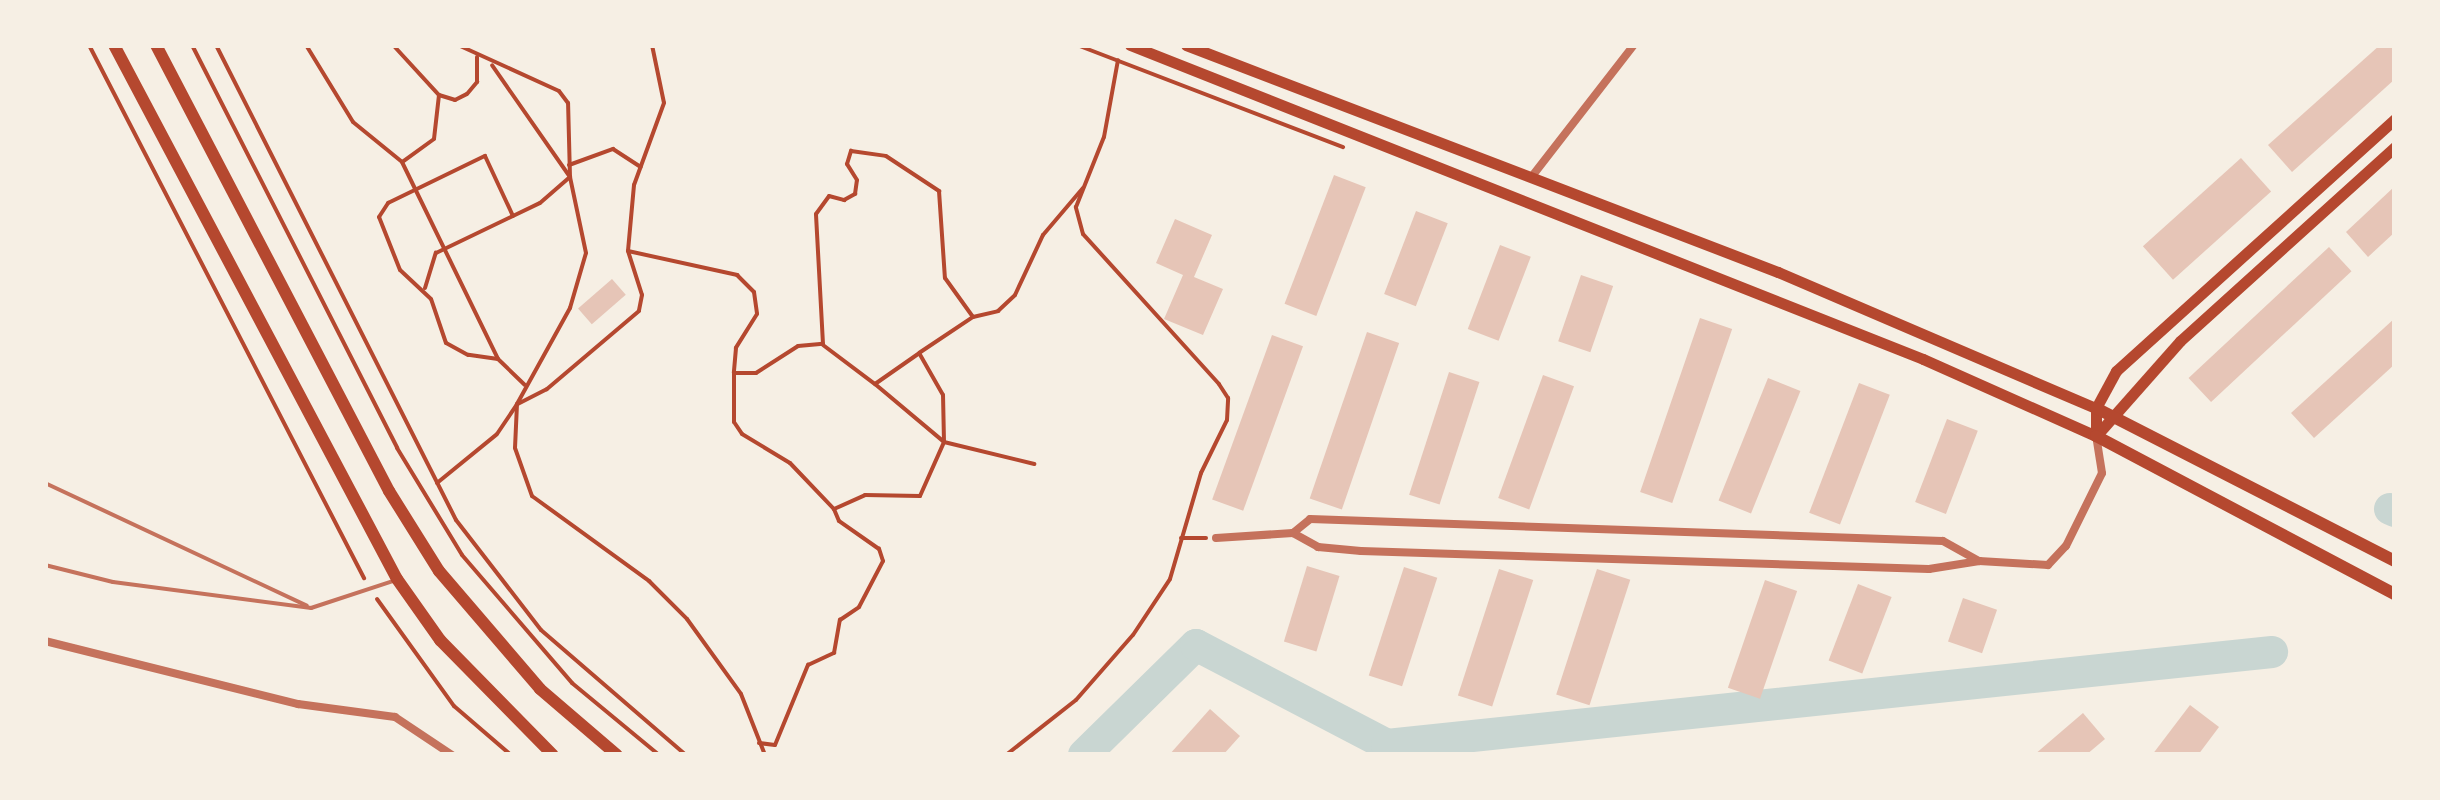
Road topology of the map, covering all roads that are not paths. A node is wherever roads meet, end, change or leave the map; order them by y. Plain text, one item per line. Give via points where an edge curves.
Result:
1 (114, 45) edge
2 (156, 45) edge
3 (1130, 45) edge
4 (1186, 45) edge
5 (1634, 45) edge
6 (2395, 119) edge
7 (2395, 146) edge
8 (1533, 176) junction
9 (2096, 408) junction
10 (2115, 416) junction
11 (2096, 436) junction
12 (45, 483) edge
13 (1294, 533) junction
14 (1216, 538) road end
15 (1978, 561) junction
16 (2395, 561) edge
17 (45, 565) edge
18 (397, 579) junction
19 (2395, 594) edge
20 (311, 608) junction
21 (45, 642) edge
22 (452, 755) edge
23 (553, 755) edge
24 (617, 755) edge

1 - 18 main road
2 - 24 main road via 389,491 439,571 540,689
3 - 11 main road via 1924,359
4 - 8 main road
5 - 8 street
6 - 9 main road via 2116,371
7 - 10 main road via 2180,341
8 - 9 main road via 1959,344
9 - 10 main road
9 - 11 main road
10 - 11 main road
10 - 16 main road
11 - 15 street via 2102,472 2066,546 2048,565
11 - 19 main road
12 - 20 lane
13 - 14 street
13 - 15 street via 1318,547 1361,551 1929,569
13 - 15 street via 1310,519 1942,541
17 - 20 lane via 113,582
18 - 20 lane
18 - 23 main road via 452,652
21 - 22 street via 298,704 395,717

